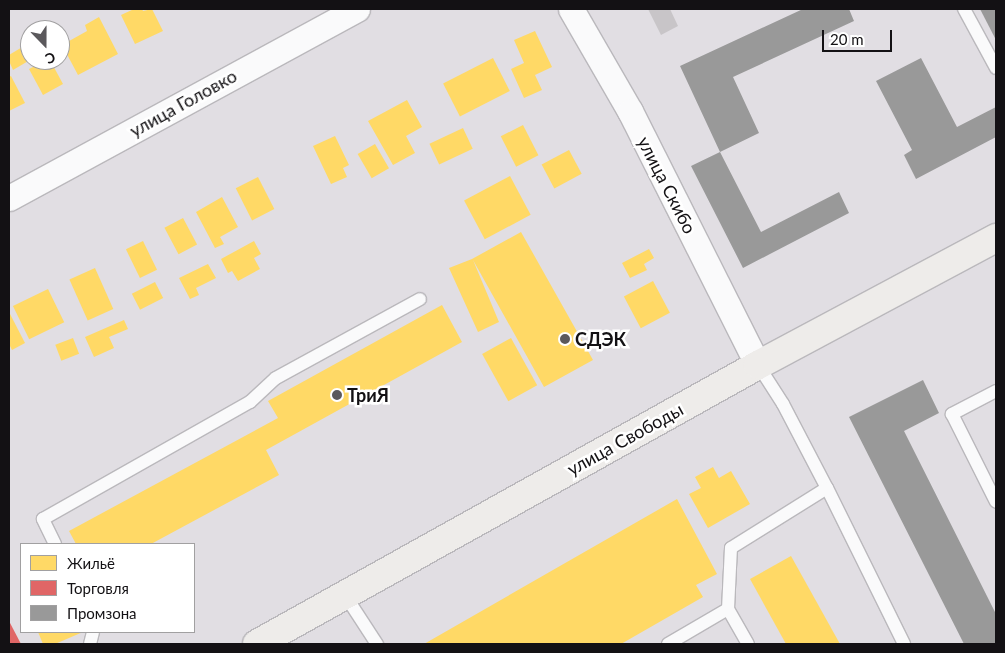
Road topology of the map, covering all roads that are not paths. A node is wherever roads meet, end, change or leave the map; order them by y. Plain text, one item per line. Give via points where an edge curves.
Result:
1 (357, 9) edge
2 (571, 9) edge
3 (964, 9) edge
4 (996, 68) edge
5 (9, 198) edge
6 (996, 238) edge
7 (420, 299) dead end
8 (758, 365) junction
9 (996, 391) edge
10 (827, 488) junction
11 (996, 502) edge
12 (54, 543) edge
13 (345, 595) junction
14 (728, 609) junction
15 (257, 644) edge
16 (377, 644) edge
17 (668, 644) edge
18 (748, 644) edge
19 (904, 644) edge

1 - 5 street, улица Головко
2 - 8 street, улица Скибо via 630,111
3 - 4 lane
6 - 8 main road, улица Свободы
7 - 12 lane via 276,378 250,402 42,519
8 - 10 lane via 783,404
8 - 13 main road, улица Свободы
9 - 11 lane via 952,414
10 - 14 lane via 731,548
10 - 19 lane
13 - 15 main road, улица Свободы
13 - 16 lane
14 - 17 lane
14 - 18 lane

